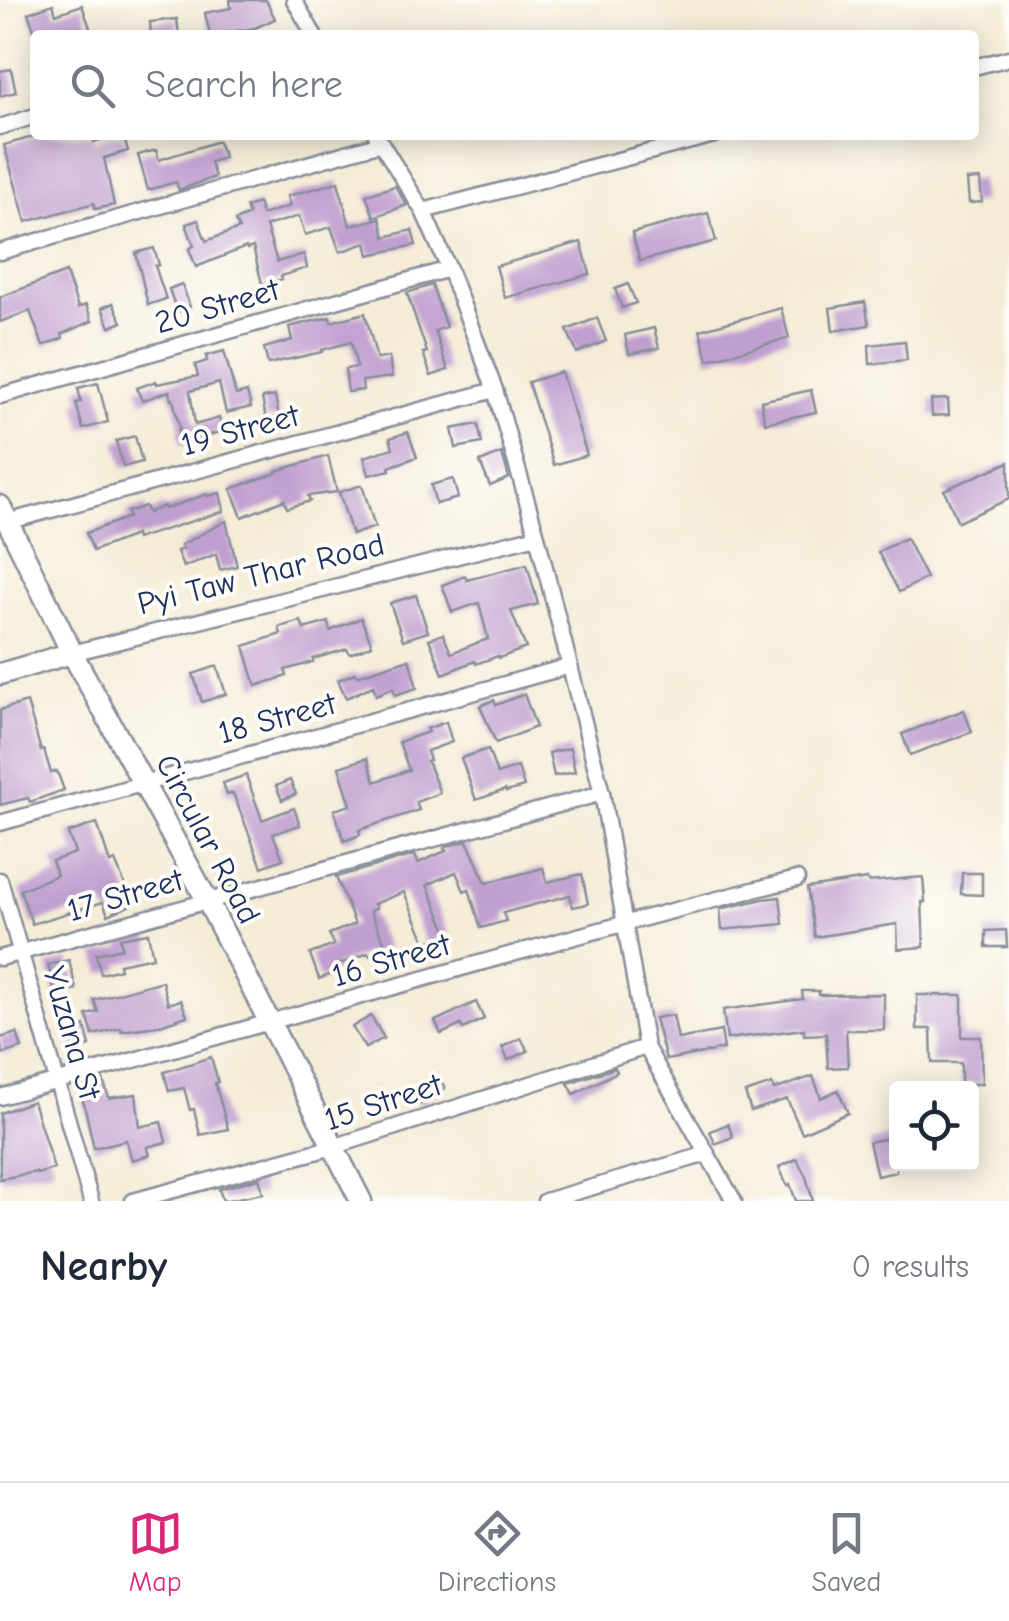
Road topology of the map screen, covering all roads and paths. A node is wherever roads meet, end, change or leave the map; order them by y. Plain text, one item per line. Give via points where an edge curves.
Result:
1 (294, 0) edge
2 (310, 30) edge
3 (1009, 58) edge
4 (979, 66) edge
5 (30, 118) edge
6 (0, 127) edge
7 (375, 140) edge
8 (379, 140) edge
9 (695, 140) edge
10 (423, 210) junction
11 (0, 252) edge
12 (449, 269) junction
13 (495, 390) junction
14 (0, 396) edge
15 (3, 517) edge
16 (537, 536) junction
17 (72, 652) junction
18 (570, 666) junction
19 (0, 674) edge
20 (145, 783) junction
21 (602, 793) junction
22 (0, 824) edge
23 (797, 879) dead end
24 (0, 880) edge
25 (207, 900) junction
26 (624, 922) junction
27 (21, 952) junction
28 (0, 958) edge
29 (270, 1024) junction
30 (646, 1047) junction
31 (58, 1081) junction
32 (0, 1097) edge
33 (333, 1147) junction
34 (707, 1154) junction
35 (91, 1201) edge
36 (133, 1201) edge
37 (361, 1201) edge
38 (545, 1201) edge
39 (734, 1201) edge

1 - 2 street
3 - 4 street
5 - 6 street
7 - 11 street
8 - 10 street
9 - 10 street
10 - 12 street
12 - 13 street
12 - 14 street, 20 Street
13 - 15 street, 19 Street
13 - 16 street
15 - 17 main road, Circular Road
16 - 17 street, Pyi Taw Thar Road
16 - 18 street
17 - 19 main road, Pyi Taw Thar Road
17 - 20 main road, Circular Road
18 - 20 street, 18 Street
18 - 21 street
20 - 22 street, 18 Street
20 - 25 main road, Circular Road
21 - 25 street, 17 Street
21 - 26 street
23 - 26 street, 16 Street
24 - 27 street, Yuzana St
25 - 27 street, 17 Street
25 - 29 main road, Circular Road
26 - 29 street, 16 Street
26 - 30 street
27 - 28 street, 17 Street
27 - 31 street, Yuzana St
29 - 31 street, 16 Street
29 - 33 main road, Circular Road
30 - 33 street, 15 Street
30 - 34 street
31 - 32 street, 16 Street
31 - 35 street, Yuzana St
33 - 36 street, 15 Street
33 - 37 main road, Circular Road
34 - 38 street
34 - 39 street

